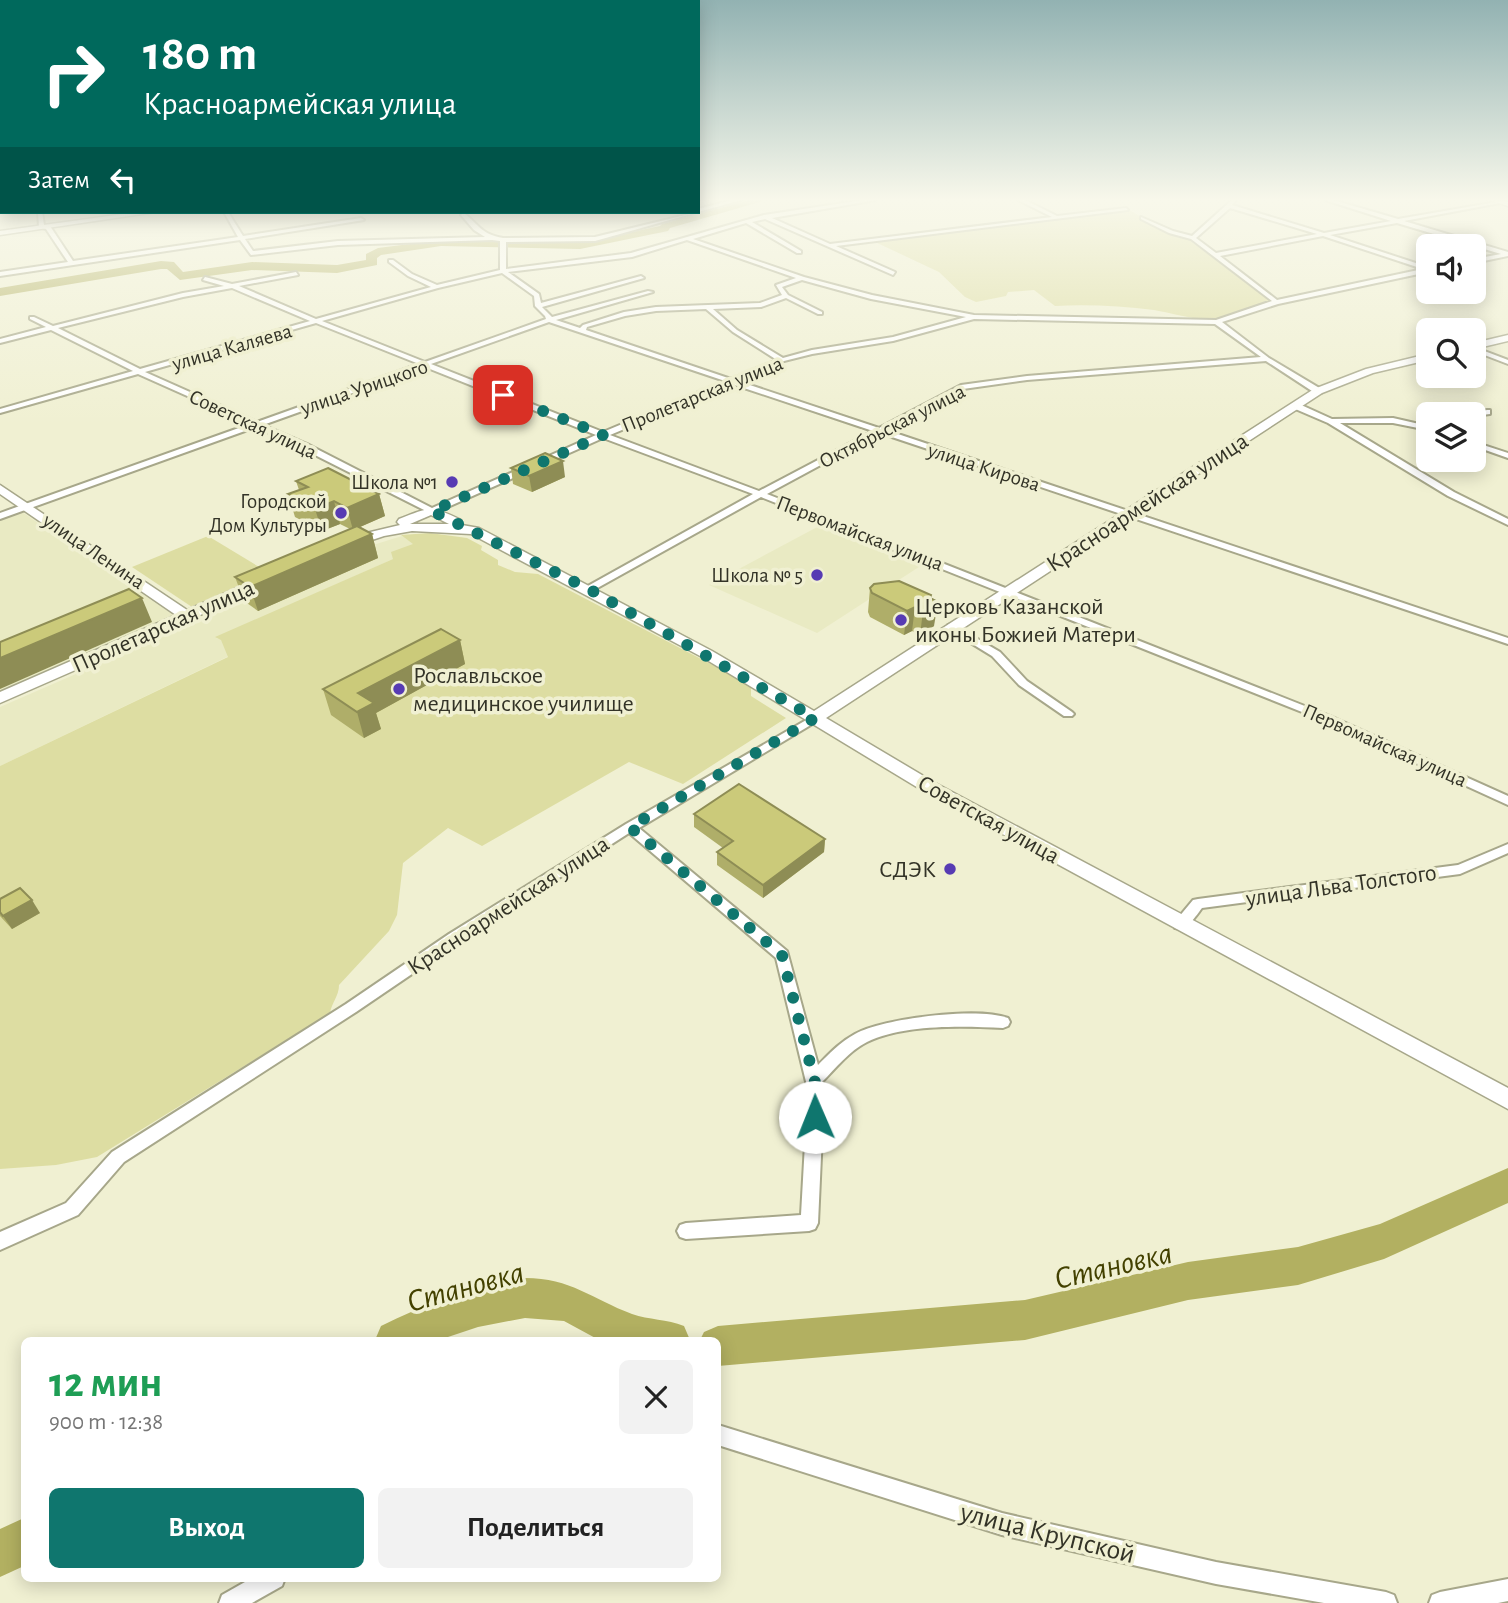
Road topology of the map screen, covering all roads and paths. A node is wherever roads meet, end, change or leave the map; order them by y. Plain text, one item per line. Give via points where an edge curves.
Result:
1 (292, 275) edge
2 (410, 275) edge
3 (487, 275) edge
4 (508, 275) edge
5 (793, 275) edge
6 (1241, 275) edge
7 (1405, 275) edge
8 (641, 278) dead end
9 (802, 278) junction
10 (205, 279) dead end
11 (236, 287) junction
12 (436, 287) junction
13 (650, 292) dead end
14 (786, 296) junction
15 (1276, 302) junction
16 (538, 306) junction
17 (707, 307) junction
18 (820, 313) dead end
19 (974, 317) junction
20 (32, 318) dead end
21 (549, 320) junction
22 (318, 322) junction
23 (1217, 322) junction
24 (50, 328) junction
25 (582, 331) junction
26 (1508, 338) edge
27 (0, 341) edge
28 (1486, 344) edge
29 (1486, 352) edge
30 (1266, 359) junction
31 (782, 360) junction
32 (1416, 360) edge
33 (1508, 362) edge
34 (429, 365) junction
35 (140, 372) junction
36 (729, 381) junction
37 (1318, 391) junction
38 (1296, 406) junction
39 (0, 411) edge
40 (1331, 421) junction
41 (256, 424) junction
42 (1416, 424) edge
43 (878, 431) junction
44 (603, 435) junction
45 (1486, 448) edge
46 (1508, 456) edge
47 (0, 489) edge
48 (760, 494) junction
49 (27, 506) junction
50 (432, 511) junction
51 (1126, 514) junction
52 (0, 516) edge
53 (1508, 522) edge
54 (443, 525) joint
55 (474, 531) junction
56 (363, 537) junction
57 (333, 551) edge
58 (272, 578) edge
59 (589, 589) junction
60 (1009, 591) junction
61 (187, 616) junction
62 (952, 627) junction
63 (1508, 641) edge
64 (0, 698) edge
65 (1068, 714) dead end
66 (815, 718) junction
67 (1508, 801) edge
68 (630, 827) junction
69 (1508, 848) edge
70 (1180, 924) junction
71 (1003, 1022) dead end
72 (814, 1079) junction
73 (1508, 1099) edge
74 (685, 1231) dead end
75 (0, 1241) edge
76 (721, 1436) edge
77 (267, 1582) edge
78 (1508, 1590) edge
79 (230, 1603) edge
80 (1386, 1603) edge
81 (1440, 1603) edge

1 - 11 street
2 - 12 street
3 - 12 street, улица Каляева
4 - 16 street via 537,295
5 - 9 street
6 - 15 street
7 - 15 street
8 - 16 street
9 - 14 street via 778,286
9 - 19 street
10 - 11 street, Первомайская улица
11 - 22 street, Первомайская улица
11 - 24 street via 183,295
12 - 22 street, улица Каляева
13 - 21 street, улица Урицкого
14 - 17 street via 761,305
14 - 18 street
15 - 23 street
16 - 21 street
17 - 25 street via 624,314 585,326
17 - 31 street via 734,331
19 - 23 street
19 - 31 street, Пролетарская улица via 894,339
20 - 24 street, Советская улица
21 - 25 street, улица Кирова
21 - 34 street, улица Урицкого
22 - 34 street, Первомайская улица
22 - 35 street, улица Каляева
23 - 30 street
24 - 27 street
24 - 35 street, Советская улица
25 - 36 street, улица Кирова
26 - 28 main road
29 - 33 street
30 - 37 street
30 - 43 street, Октябрьская улица via 961,387
31 - 36 street, Пролетарская улица
32 - 37 main road, Красноармейская улица
34 - 41 street, улица Урицкого
34 - 44 street, Первомайская улица
35 - 39 street, улица Каляева
35 - 41 street, Советская улица
36 - 43 street, улица Кирова
36 - 44 street, Пролетарская улица
37 - 38 main road, Красноармейская улица
38 - 40 street
38 - 51 main road, Красноармейская улица
40 - 42 street
40 - 53 street via 1451,494
41 - 49 street, улица Урицкого
41 - 50 street, Советская улица
43 - 48 street, Октябрьская улица
43 - 51 street, улица Кирова
44 - 48 street, Первомайская улица
44 - 50 street, Пролетарская улица
45 - 46 street
47 - 49 main road, улица Ленина
48 - 59 street, Октябрьская улица
48 - 60 street, Первомайская улица
49 - 52 street, улица Урицкого
49 - 61 main road, улица Ленина
50 - 55 main road, Советская улица
50 - 56 main road, Пролетарская улица
51 - 60 main road, Красноармейская улица
51 - 63 street, улица Кирова
54 - 55 main road, Советская улица
54 - 56 main road, Пролетарская улица
55 - 59 main road, Советская улица
56 - 57 main road, Пролетарская улица
58 - 61 main road, Пролетарская улица
59 - 66 main road, Советская улица
60 - 62 main road, Красноармейская улица
60 - 67 street, Первомайская улица via 1326,718
61 - 64 main road, Пролетарская улица
62 - 65 street via 996,654 1023,682
62 - 66 main road, Красноармейская улица
66 - 68 street, Красноармейская улица
66 - 70 main road, Советская улица via 931,788
68 - 72 street via 782,955
68 - 75 street, Красноармейская улица via 118,1157 72,1209
69 - 70 street, улица Льва Толстого via 1461,869 1198,904
70 - 73 main road, Советская улица
71 - 72 street via 886,1029 863,1037
72 - 74 street via 809,1223
76 - 80 street, улица Крупской via 1002,1524 1216,1573
77 - 79 street
78 - 81 street

